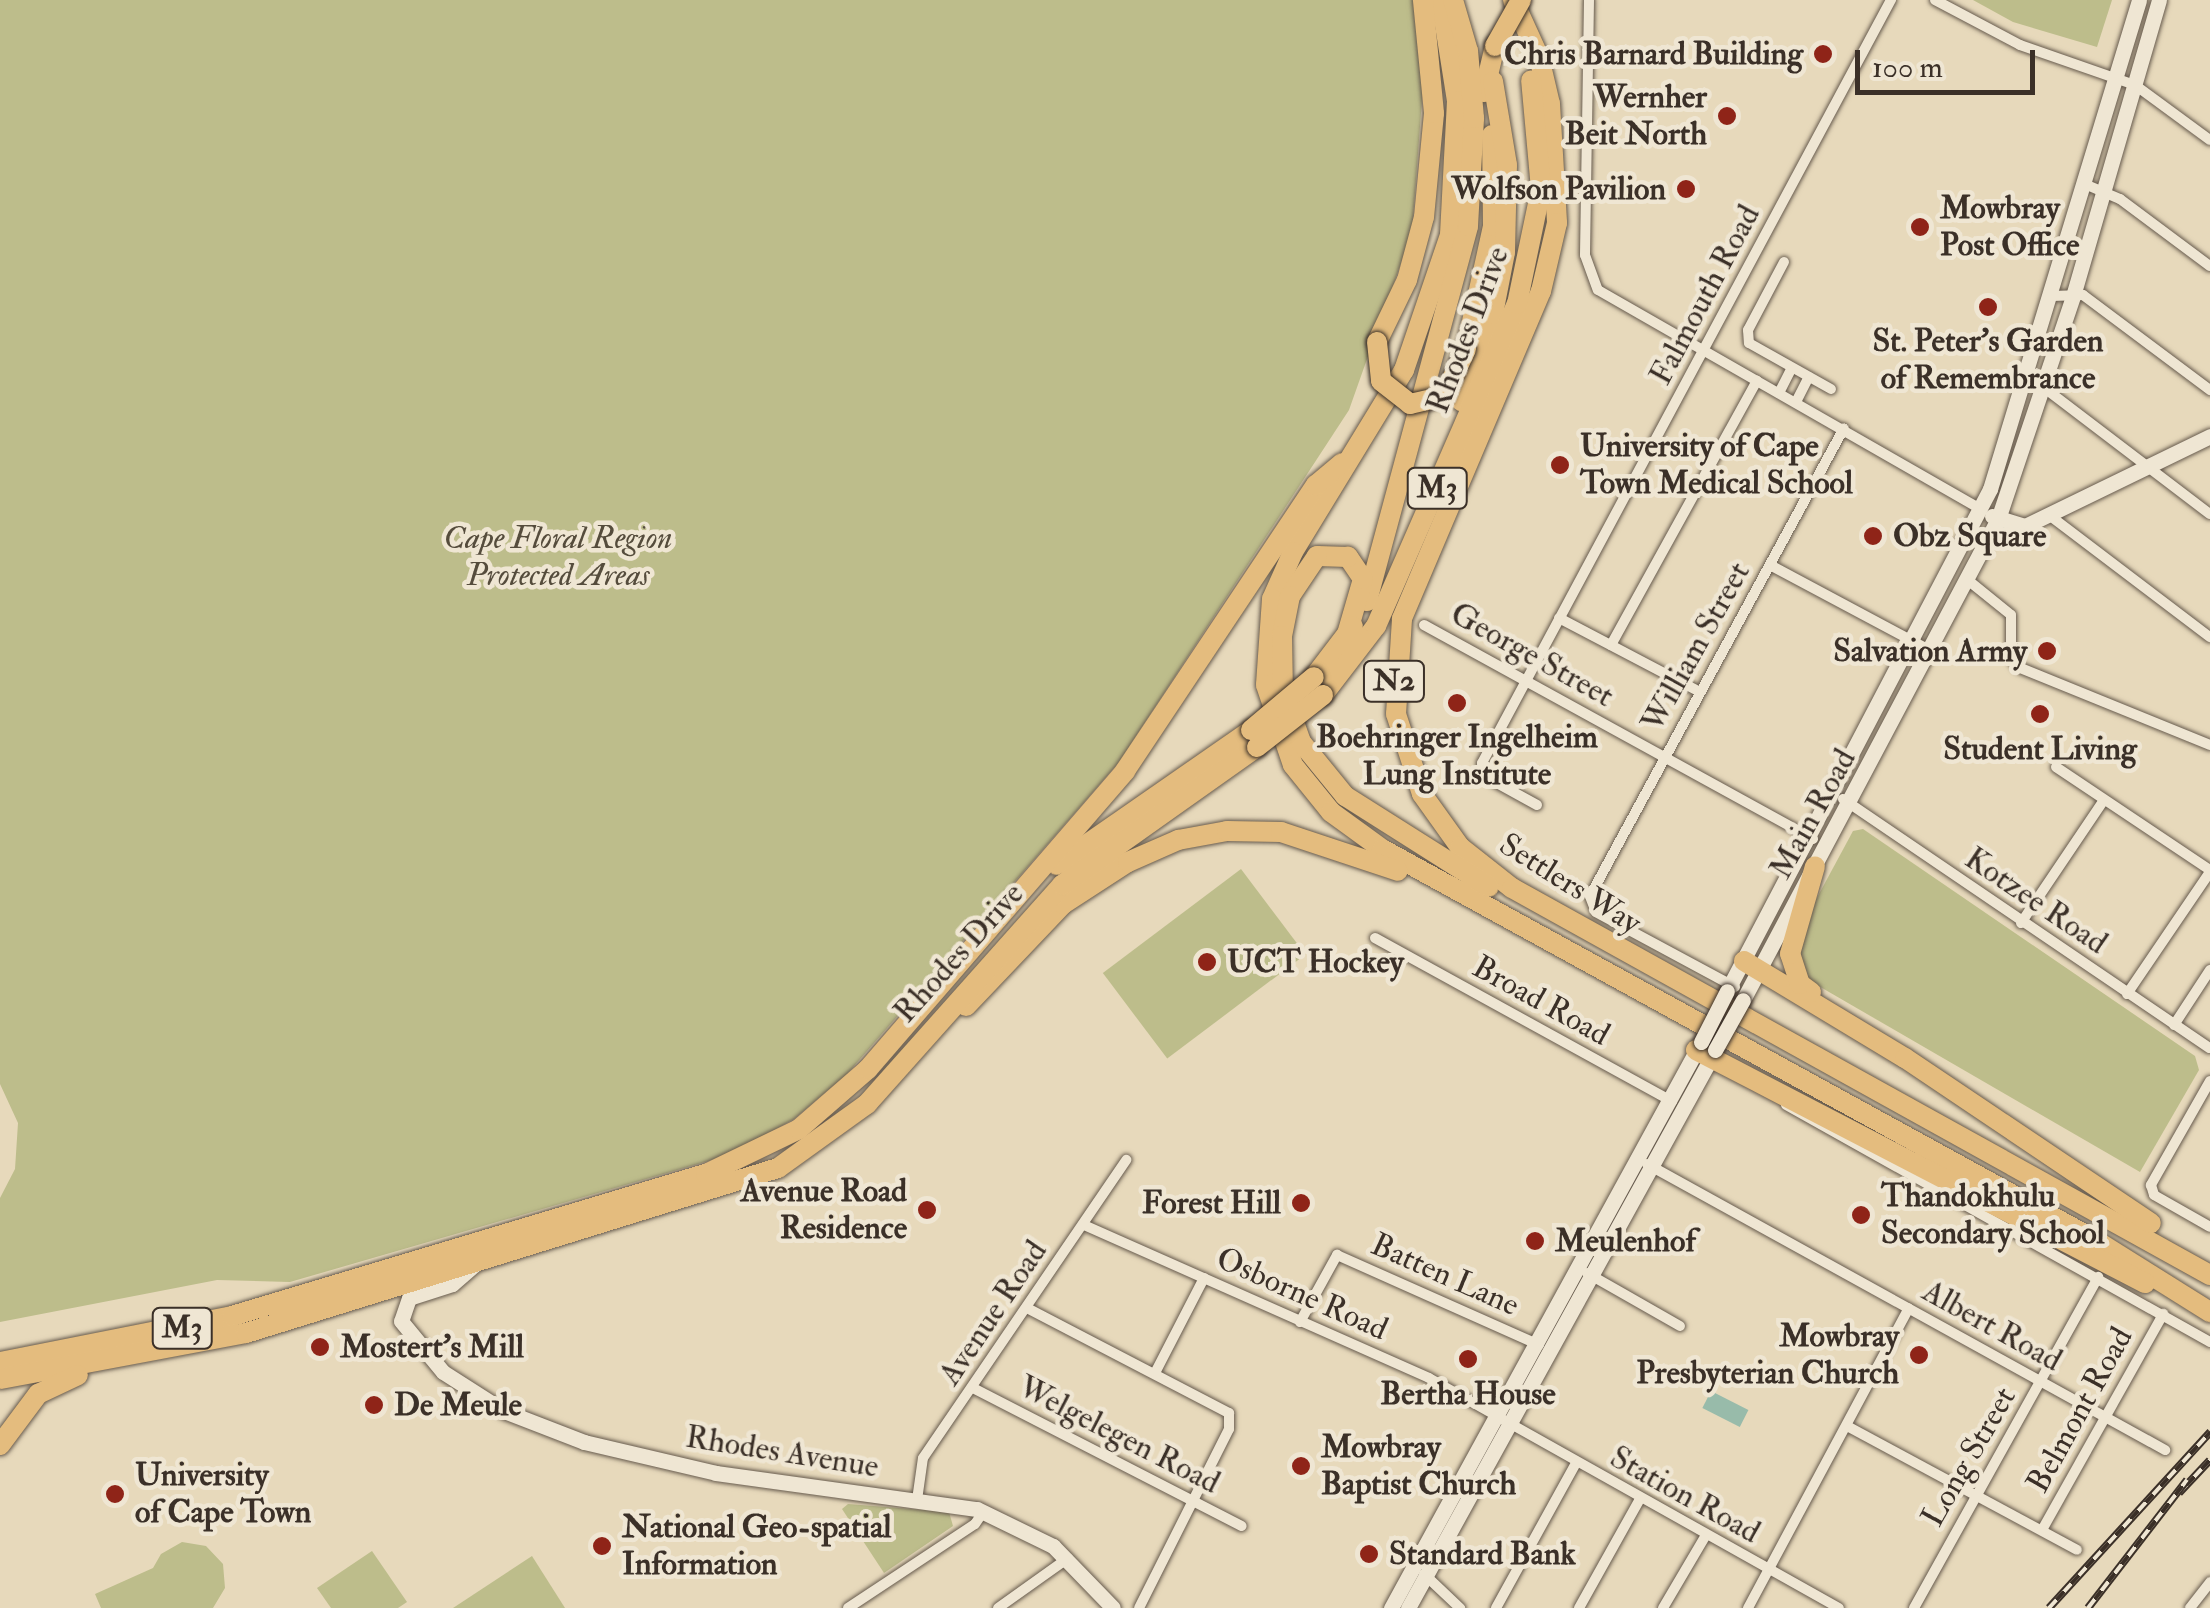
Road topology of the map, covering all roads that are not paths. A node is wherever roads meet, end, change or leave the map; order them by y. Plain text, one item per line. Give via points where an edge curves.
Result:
1 (1423, 0) edge
2 (1441, 0) edge
3 (1453, 0) edge
4 (1503, 0) edge
5 (1513, 0) edge
6 (1521, 0) edge
7 (1589, 0) edge
8 (1891, 0) edge
9 (1935, 0) edge
10 (2139, 0) edge
11 (2158, 0) edge
12 (1522, 24) junction
13 (1495, 47) junction
14 (2117, 77) junction
15 (1493, 81) junction
16 (2135, 86) junction
17 (1535, 96) junction
18 (2210, 140) edge
19 (2095, 187) junction
20 (2070, 240) junction
21 (2087, 246) junction
22 (1784, 262) dead end
23 (2210, 266) edge
24 (2052, 296) junction
25 (2073, 296) junction
26 (2040, 332) junction
27 (2060, 338) junction
28 (1704, 353) junction
29 (1792, 368) junction
30 (2026, 374) junction
31 (1809, 377) junction
32 (1757, 381) junction
33 (2045, 384) junction
34 (1831, 390) dead end
35 (2210, 390) edge
36 (1778, 393) junction
37 (1796, 402) junction
38 (1844, 428) junction
39 (2210, 436) edge
40 (1354, 453) junction
41 (2148, 467) junction
42 (1404, 469) junction
43 (1981, 509) junction
44 (2210, 514) edge
45 (2049, 515) junction
46 (1998, 519) junction
47 (1770, 564) junction
48 (1969, 580) junction
49 (1560, 618) junction
50 (1424, 625) dead end
51 (1347, 634) junction
52 (2210, 637) edge
53 (1915, 642) junction
54 (1611, 645) junction
55 (1932, 652) junction
56 (1356, 654) junction
57 (1527, 680) junction
58 (1319, 686) junction
59 (1700, 692) junction
60 (1254, 739) junction
61 (2210, 745) edge
62 (1665, 757) junction
63 (2056, 768) dead end
64 (1835, 794) junction
65 (2104, 800) junction
66 (1538, 805) dead end
67 (1851, 805) junction
68 (1810, 838) junction
69 (1826, 845) junction
70 (1815, 866) junction
71 (2210, 871) edge
72 (1789, 877) junction
73 (1804, 886) junction
74 (1457, 890) junction
75 (1004, 914) junction
76 (2021, 923) junction
77 (1376, 938) dead end
78 (1642, 964) junction
79 (1751, 965) junction
80 (2210, 970) edge
81 (1729, 988) junction
82 (2127, 994) junction
83 (1745, 997) junction
84 (2174, 1025) junction
85 (1854, 1027) junction
86 (2210, 1048) edge
87 (1706, 1050) junction
88 (905, 1061) junction
89 (2210, 1081) edge
90 (1774, 1094) junction
91 (1677, 1103) junction
92 (1126, 1160) dead end
93 (1644, 1162) junction
94 (1084, 1225) junction
95 (2210, 1227) edge
96 (474, 1265) junction
97 (1582, 1271) junction
98 (2210, 1274) edge
99 (1204, 1278) junction
100 (2098, 1278) junction
101 (1027, 1308) junction
102 (1909, 1308) junction
103 (2210, 1313) edge
104 (2163, 1314) junction
105 (1300, 1322) junction
106 (1680, 1326) dead end
107 (153, 1342) junction
108 (2210, 1342) edge
109 (0, 1346) edge
110 (1542, 1346) junction
111 (0, 1362) edge
112 (1155, 1373) junction
113 (0, 1379) edge
114 (2041, 1381) junction
115 (973, 1388) junction
116 (2105, 1416) junction
117 (1502, 1420) junction
118 (1847, 1426) junction
119 (0, 1445) edge
120 (2165, 1450) dead end
121 (1576, 1464) junction
122 (1977, 1495) junction
123 (1640, 1498) junction
124 (917, 1500) junction
125 (1192, 1500) junction
126 (962, 1505) junction
127 (983, 1512) junction
128 (1242, 1526) dead end
129 (2042, 1530) junction
130 (1706, 1535) junction
131 (952, 1539) junction
132 (2077, 1550) dead end
133 (1068, 1558) junction
134 (1769, 1569) junction
135 (1421, 1572) junction
136 (2210, 1582) edge
137 (1833, 1607) edge
138 (848, 1608) edge
139 (998, 1608) edge
140 (1112, 1608) edge
141 (1139, 1608) edge
142 (1391, 1608) edge
143 (1408, 1608) edge
144 (1460, 1608) edge
145 (1496, 1608) edge
146 (1579, 1608) edge
147 (1662, 1608) edge
148 (1748, 1608) edge
149 (1914, 1608) edge
150 (2190, 1608) edge

1 - 15 highway, bridge via 1434,113 1424,218 1407,280 1377,342 1381,381 1410,404 1444,396 1466,348 1493,226
2 - 40 highway, Settlers Way via 1458,118 1450,235 1411,356
3 - 42 highway via 1472,87 1471,201 1455,286
4 - 17 highway, M3
5 - 12 highway, N2
6 - 13 highway, bridge
7 - 28 street via 1583,116 1590,274 1617,306
8 - 28 street, Falmouth Road
9 - 14 street via 2020,44
10 - 14 main road, Main Road
11 - 16 main road, Main Road
12 - 17 highway
12 - 78 highway, Settlers Way / N2 via 1539,57 1556,136 1554,240 1534,308 1407,602 1396,651 1396,714 1422,794 1470,858
13 - 15 highway
13 - 42 highway via 1484,88 1477,246 1458,325
14 - 16 street
14 - 19 main road, Main Road
15 - 56 highway via 1508,207 1494,314
16 - 18 street
16 - 19 main road, Main Road
17 - 56 highway, Rhodes Drive / M3 via 1540,189 1522,288 1376,626
19 - 20 main road, Main Road
19 - 21 main road, Main Road
19 - 23 street
20 - 21 main road
20 - 24 main road, Main Road
21 - 25 main road, Main Road
22 - 29 street via 1747,337
24 - 25 street
24 - 26 main road, Main Road
25 - 27 main road, Main Road
25 - 35 street via 2083,295
26 - 27 main road
26 - 30 main road, Main Road
27 - 33 main road, Main Road
28 - 32 street
28 - 49 street, Falmouth Road
29 - 31 street
29 - 36 street
30 - 33 street
30 - 43 main road, Main Road
31 - 34 street
31 - 37 street
32 - 36 street
32 - 54 street
33 - 41 street
33 - 46 main road, Main Road
36 - 37 street
37 - 38 street
38 - 43 street
38 - 47 street, William Street
39 - 41 main road
40 - 74 highway, Settlers Way via 1292,552 1272,599 1264,652 1268,704 1293,764 1331,812
40 - 75 highway, Rhodes Drive / M3 via 1316,485 1156,730
41 - 44 street
41 - 45 main road
42 - 51 highway via 1373,588
43 - 46 main road
43 - 53 main road, Main Road
45 - 46 main road via 2025,526
45 - 52 street
46 - 48 main road, Main Road
47 - 53 street
47 - 59 street, William Street
48 - 55 main road, Main Road
48 - 61 street via 2011,615 2013,663
49 - 54 street
49 - 57 street, Falmouth Road
50 - 57 street, George Street
51 - 58 highway
51 - 78 highway via 1363,578 1348,557 1317,556 1290,596 1281,672 1294,727 1323,774 1357,804 1492,889
53 - 55 street
53 - 64 main road, Main Road
54 - 59 street
55 - 67 main road, Main Road
56 - 58 highway, Rhodes Drive / M3
57 - 62 street, George Street
57 - 66 street, Falmouth Road via 1481,771
58 - 60 highway, Rhodes Drive / M3, bridge
59 - 62 street, William Street
60 - 75 highway via 1087,840
60 - 88 highway, Rhodes Drive / M3 via 1062,886
62 - 68 street, George Street
62 - 81 street, William Street via 1592,891 1596,912
63 - 65 street
64 - 67 street, Kotzee Road
64 - 68 main road, Main Road
65 - 71 street
65 - 76 street
67 - 69 main road, Main Road
67 - 76 street, Kotzee Road
68 - 69 street, George Street
68 - 72 main road, Main Road
69 - 70 main road, Main Road
70 - 73 main road, Main Road
70 - 85 highway via 1793,932 1792,968 1800,984
71 - 82 street
72 - 73 main road
72 - 79 main road, Main Road
73 - 79 main road, Main Road
74 - 88 highway via 1281,832 1227,830 1178,840 1128,862 1063,904 929,1045
74 - 103 highway, Settlers Way via 2095,1240
75 - 107 highway, Rhodes Drive / M3 via 841,1098 756,1154
76 - 82 street, Kotzee Road
77 - 91 street, Broad Road
78 - 98 highway, Settlers Way / N2 via 2144,1232
79 - 81 main road, Main Road
79 - 83 main road, Main Road
79 - 85 highway
80 - 84 street
81 - 83 street
81 - 87 main road, Main Road, bridge
82 - 84 street, Kotzee Road
83 - 87 main road, Main Road, bridge
84 - 86 street, Kotzee Road
85 - 98 highway via 2160,1230
87 - 90 highway
87 - 91 main road, Main Road
88 - 96 highway, Rhodes Drive / M3 via 848,1122 760,1177
89 - 95 street via 2151,1190
90 - 100 street via 1799,1118
90 - 103 highway
91 - 93 main road, Main Road
92 - 94 street, Avenue Road
93 - 97 main road, Main Road
93 - 102 street, Albert Road
94 - 99 street, Osborne Road
94 - 101 street, Avenue Road
96 - 107 highway, Rhodes Drive / M3 via 246,1332
96 - 124 main road, Rhodes Avenue via 452,1284 414,1296 402,1307 403,1328 430,1360 504,1410 584,1442 778,1485
97 - 106 street
97 - 110 main road, Main Road
99 - 105 street, Osborne Road
99 - 112 street
100 - 104 street
100 - 114 street, Long Street
101 - 112 street
101 - 115 street, Avenue Road
102 - 114 street, Albert Road
102 - 118 street
104 - 108 street
104 - 116 street, Belmont Road
105 - 110 street, Batten Lane via 1337,1255
105 - 117 street, Osborne Road
107 - 109 highway
107 - 111 highway, Rhodes Drive / M3
107 - 113 highway, Rhodes Drive / M3
107 - 119 highway via 49,1386
110 - 117 main road, Main Road
112 - 125 street via 1228,1413 1229,1429
114 - 116 street, Albert Road
114 - 122 street, Long Street
115 - 124 street, Avenue Road via 923,1458
115 - 125 street, Welgelegen Road
116 - 120 street, Albert Road
116 - 129 street, Belmont Road
117 - 121 street, Station Road
117 - 135 main road, Main Road
118 - 122 street
118 - 134 street
121 - 123 street, Station Road
121 - 145 street
122 - 129 street
122 - 149 street, Long Street
123 - 130 street, Station Road
123 - 146 street
124 - 126 main road, Rhodes Avenue
125 - 128 street, Welgelegen Road
125 - 141 street
126 - 127 main road, Rhodes Avenue
126 - 131 street
127 - 131 street
127 - 133 main road, Rhodes Avenue
129 - 132 street
130 - 134 street, Station Road
130 - 147 street
131 - 138 street
133 - 139 street
133 - 140 main road, Rhodes Avenue
134 - 137 street, Station Road
134 - 148 street
135 - 142 main road, Main Road
135 - 143 main road, Main Road
135 - 144 street
136 - 150 street

